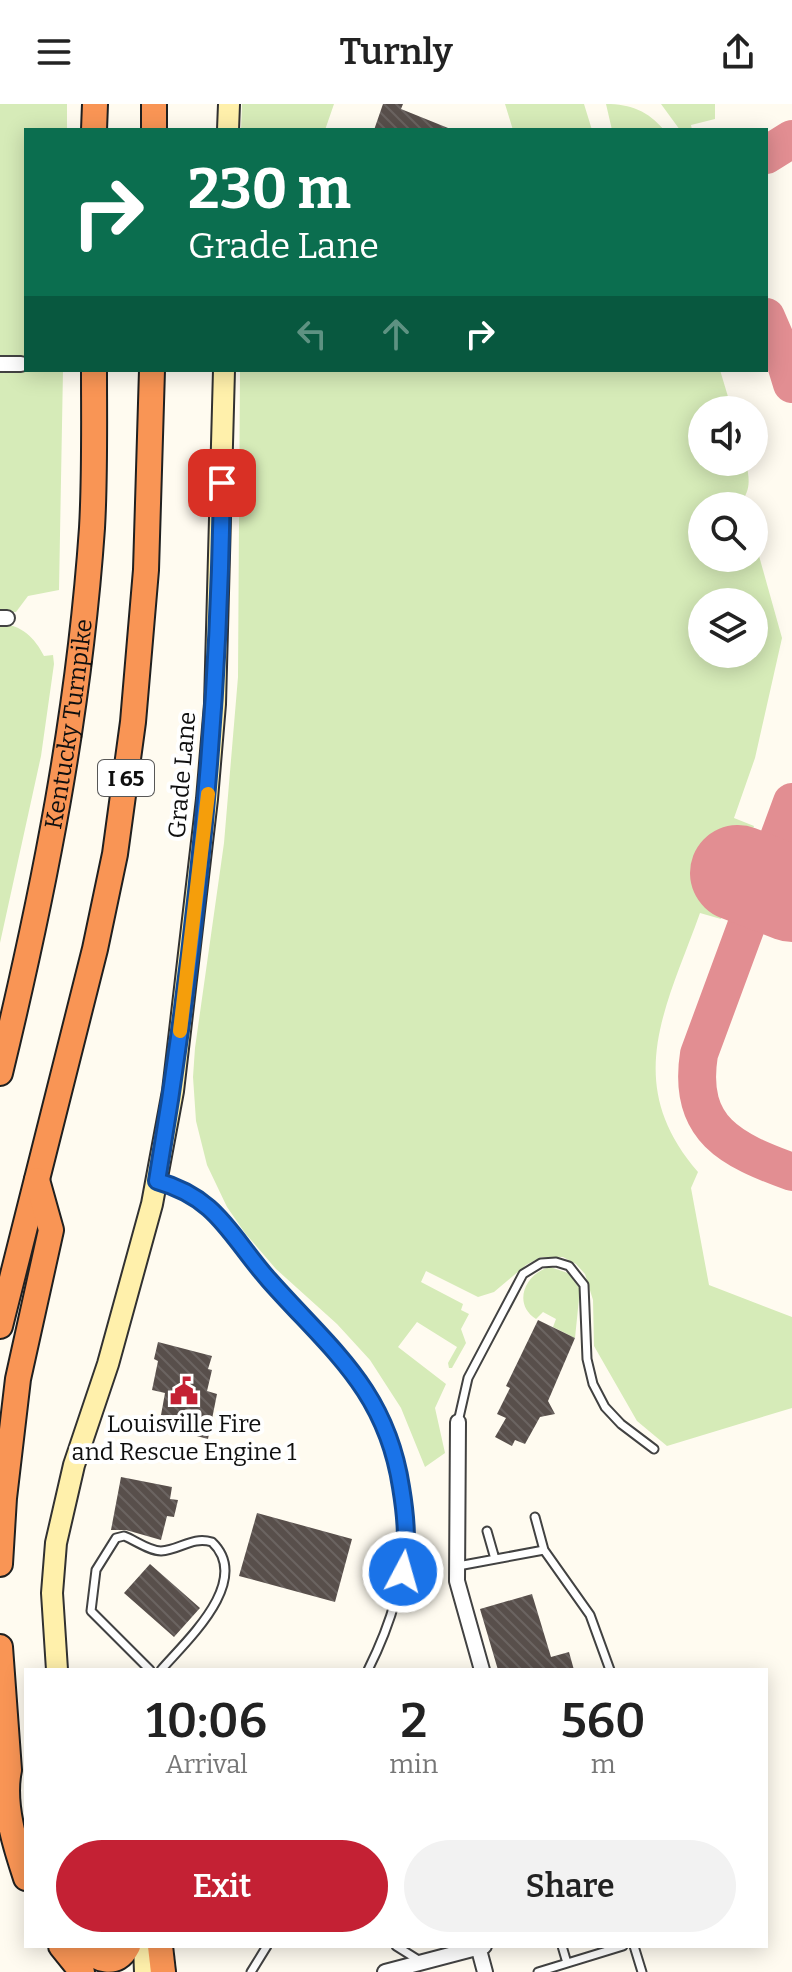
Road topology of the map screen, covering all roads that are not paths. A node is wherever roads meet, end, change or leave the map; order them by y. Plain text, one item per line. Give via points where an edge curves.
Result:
1 (95, 104) edge
2 (154, 104) edge
3 (229, 104) edge
4 (94, 128) edge
5 (154, 128) edge
6 (228, 128) edge
7 (0, 364) edge
8 (21, 364) dead end
9 (94, 372) edge
10 (152, 372) edge
11 (224, 372) edge
12 (24, 963) junction
13 (0, 997) edge
14 (0, 1073) edge
15 (36, 1177) junction
16 (157, 1181) junction
17 (0, 1326) edge
18 (458, 1422) joint
19 (654, 1449) dead end
20 (535, 1517) dead end
21 (487, 1531) dead end
22 (544, 1550) junction
23 (495, 1559) junction
24 (0, 1564) edge
25 (456, 1567) junction
26 (0, 1647) edge
27 (57, 1668) edge
28 (148, 1668) edge
29 (163, 1668) edge
30 (369, 1668) edge
31 (481, 1668) edge
32 (609, 1668) edge
33 (9, 1770) junction
34 (24, 1825) edge
35 (24, 1871) edge
36 (63, 1948) edge
37 (84, 1948) edge
38 (127, 1948) edge
39 (144, 1948) edge
40 (160, 1948) edge
41 (266, 1948) edge
42 (399, 1948) edge
43 (472, 1948) edge
44 (479, 1948) edge
45 (563, 1948) edge
46 (616, 1948) edge
47 (635, 1948) edge
48 (422, 1963) junction
49 (567, 1963) junction
50 (82, 1972) edge
51 (145, 1972) edge
52 (163, 1972) edge
53 (251, 1972) edge
54 (385, 1972) edge
55 (485, 1972) edge
56 (538, 1972) edge
57 (642, 1972) edge

1 - 4 highway
2 - 5 highway
3 - 6 main road
7 - 8 street
9 - 12 highway, Kentucky Turnpike / I 65 via 92,529 77,678 51,848
10 - 15 highway, I 65 via 146,570 115,854
11 - 16 main road, Grade Lane via 221,568 207,799 173,1091
12 - 13 highway
12 - 14 highway, Kentucky Turnpike / I 65
15 - 17 highway, I 65
15 - 24 highway via 51,1230 18,1379
16 - 27 main road, Grade Lane via 56,1543 52,1593
16 - 30 lane via 182,1188 209,1205 341,1357 387,1429 401,1483 407,1550 399,1594
18 - 19 lane via 468,1378 523,1274 541,1263 556,1262 569,1266 584,1285 587,1359 605,1407
18 - 25 street
20 - 22 lane
21 - 23 lane
22 - 23 lane
22 - 32 lane via 590,1615
23 - 25 lane
25 - 31 street
26 - 33 highway
28 - 29 lane via 91,1611 96,1570 116,1538 124,1536 157,1551 193,1540 212,1542 224,1558 219,1598
33 - 34 highway
33 - 35 highway via 8,1800
36 - 50 highway
37 - 38 highway via 105,1960 121,1956
39 - 51 main road
40 - 52 highway
41 - 53 lane
42 - 48 lane
43 - 48 street
44 - 55 street
45 - 49 lane
46 - 49 lane
47 - 57 lane
48 - 54 street
49 - 56 lane

